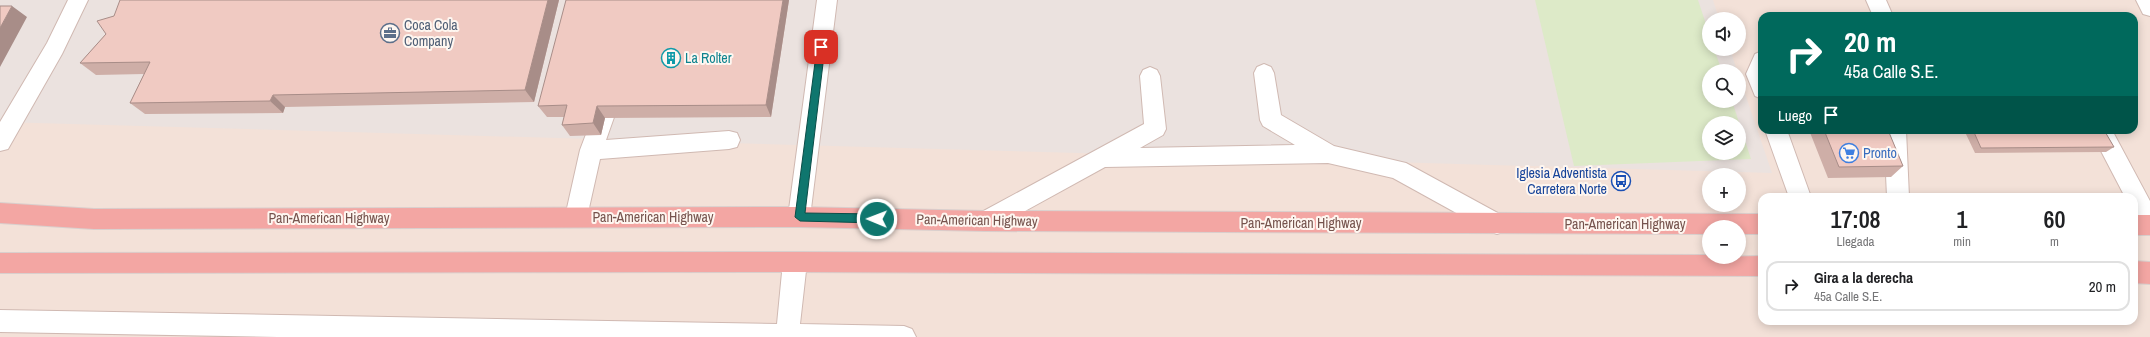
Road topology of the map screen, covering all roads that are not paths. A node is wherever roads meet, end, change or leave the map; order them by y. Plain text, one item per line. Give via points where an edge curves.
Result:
1 (78, 0) edge
2 (827, 0) edge
3 (1876, 0) edge
4 (2146, 0) edge
5 (2150, 8) edge
6 (1881, 12) edge
7 (1758, 69) edge
8 (1264, 74) dead end
9 (1150, 76) dead end
10 (1758, 79) edge
11 (612, 90) edge
12 (1777, 134) edge
13 (1895, 134) edge
14 (2103, 134) edge
15 (729, 140) dead end
16 (0, 142) edge
17 (591, 150) junction
18 (1329, 154) junction
19 (1104, 158) junction
20 (1799, 193) edge
21 (1898, 193) edge
22 (2134, 193) edge
23 (2138, 201) edge
24 (0, 204) edge
25 (0, 213) edge
26 (576, 217) junction
27 (800, 217) junction
28 (94, 219) junction
29 (986, 221) junction
30 (1497, 224) junction
31 (1758, 224) edge
32 (2150, 224) edge
33 (2138, 225) edge
34 (795, 262) junction
35 (0, 263) edge
36 (1758, 266) edge
37 (2138, 272) edge
38 (2150, 273) edge
39 (1, 323) edge
40 (339, 333) edge
41 (787, 336) edge
42 (904, 337) edge

1 - 16 street via 55,48
2 - 27 street
3 - 6 street
4 - 5 street
7 - 10 street
8 - 18 street via 1271,120
9 - 19 street via 1155,129
11 - 17 street
12 - 20 street
13 - 21 street
14 - 22 street
15 - 17 street
17 - 26 street
18 - 19 street
18 - 30 street via 1398,170
19 - 29 street
23 - 32 street
24 - 28 street
25 - 28 highway, Pan-American Highway
26 - 27 highway, Pan-American Highway
26 - 28 highway, Pan-American Highway
27 - 29 highway, Pan-American Highway
29 - 30 highway, Pan-American Highway
30 - 31 highway, Pan-American Highway
32 - 33 highway
34 - 35 highway
34 - 36 highway
34 - 41 street
37 - 38 highway
39 - 40 street
40 - 41 street
41 - 42 street

